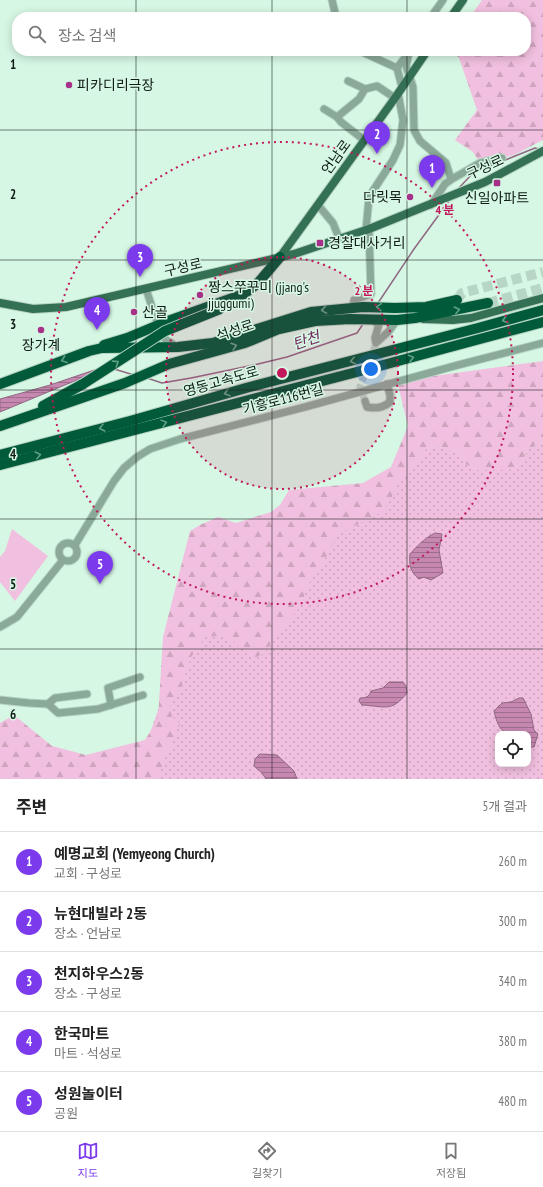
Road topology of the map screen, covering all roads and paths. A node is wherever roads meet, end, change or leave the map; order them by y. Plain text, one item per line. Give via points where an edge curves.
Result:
1 (332, 0) edge
2 (443, 0) edge
3 (463, 0) edge
4 (335, 12) edge
5 (435, 12) edge
6 (455, 12) edge
7 (371, 56) edge
8 (406, 56) edge
9 (408, 56) edge
10 (424, 56) edge
11 (397, 68) junction
12 (410, 77) junction
13 (348, 81) dead end
14 (365, 89) junction
15 (399, 93) junction
16 (324, 109) dead end
17 (337, 117) junction
18 (364, 140) junction
19 (543, 151) edge
20 (502, 158) dead end
21 (451, 179) junction
22 (318, 205) junction
23 (430, 205) junction
24 (368, 230) junction
25 (339, 238) junction
26 (280, 257) junction
27 (146, 289) junction
28 (543, 298) edge
29 (457, 300) tunnel mouth
30 (0, 303) edge
31 (488, 303) tunnel mouth
32 (358, 307) junction
33 (543, 310) edge
34 (415, 318) junction
35 (394, 320) junction
36 (375, 322) dead end
37 (543, 322) edge
38 (158, 325) junction
39 (543, 343) edge
40 (147, 347) junction
41 (178, 347) junction
42 (89, 351) junction
43 (169, 364) junction
44 (0, 384) edge
45 (387, 384) junction
46 (365, 401) dead end
47 (0, 422) edge
48 (0, 426) edge
49 (0, 455) edge
50 (0, 465) edge
51 (75, 545) junction
52 (63, 560) junction
53 (0, 627) edge
54 (140, 677) dead end
55 (87, 694) dead end
56 (143, 695) dead end
57 (0, 700) edge
58 (48, 704) junction
59 (111, 705) junction

1 - 4 street
2 - 5 street
3 - 6 main road
7 - 11 street
8 - 11 street
9 - 12 street via 406,66
10 - 12 main road, 언남로
11 - 15 street
12 - 15 main road, 언남로
12 - 21 street via 413,87 414,130 420,140 446,163
13 - 14 street
14 - 15 street via 377,86
14 - 17 street via 360,99
15 - 18 main road, 언남로
15 - 24 street via 403,120 400,145 369,197
16 - 17 street
17 - 18 street
18 - 22 main road, 언남로
19 - 23 main road, 구성로 via 485,182
20 - 21 street via 480,163
21 - 23 street
22 - 25 street via 333,223
22 - 26 main road, 언남로
23 - 24 main road, 구성로
24 - 25 main road, 구성로
24 - 32 street via 371,294 354,300
25 - 26 main road, 구성로
26 - 27 main road, 구성로
26 - 38 highway via 258,283 244,294
47 -> 26 highway, bridge via 51,403 165,331 241,301 256,292 267,280
27 - 30 main road, 구성로 via 66,307 33,309
27 - 38 street
28 - 34 main road via 471,318
29 -> 32 highway, 석성로 via 426,307
34 -> 31 highway, 석성로
32 -> 41 highway, 석성로 via 311,312 213,343
33 -> 49 highway, 영동고속도로
34 - 35 highway, 석성로
35 - 36 street via 389,331 376,343 379,324
43 -> 35 highway, 석성로 via 245,343 279,329 315,321
50 -> 37 highway, 영동고속도로
38 - 41 street via 165,339
38 - 42 highway
39 - 45 street, 기흥로116번길
40 - 41 highway, 석성로
40 - 42 highway, 석성로 via 102,348
40 - 43 highway via 170,354
42 -> 44 highway, 석성로
43 - 48 highway, 석성로 via 125,383
45 - 46 street via 390,402 385,406 367,407
45 - 51 street, 기흥로116번길 via 180,439 150,450 137,457 114,480
51 - 52 street via 77,557 72,561
51 - 52 street via 69,543 61,547 60,556
52 - 53 street via 17,617
54 - 59 street via 108,688
55 - 58 street via 56,698
56 - 59 street
57 - 58 street
58 - 59 street via 58,713 98,709

